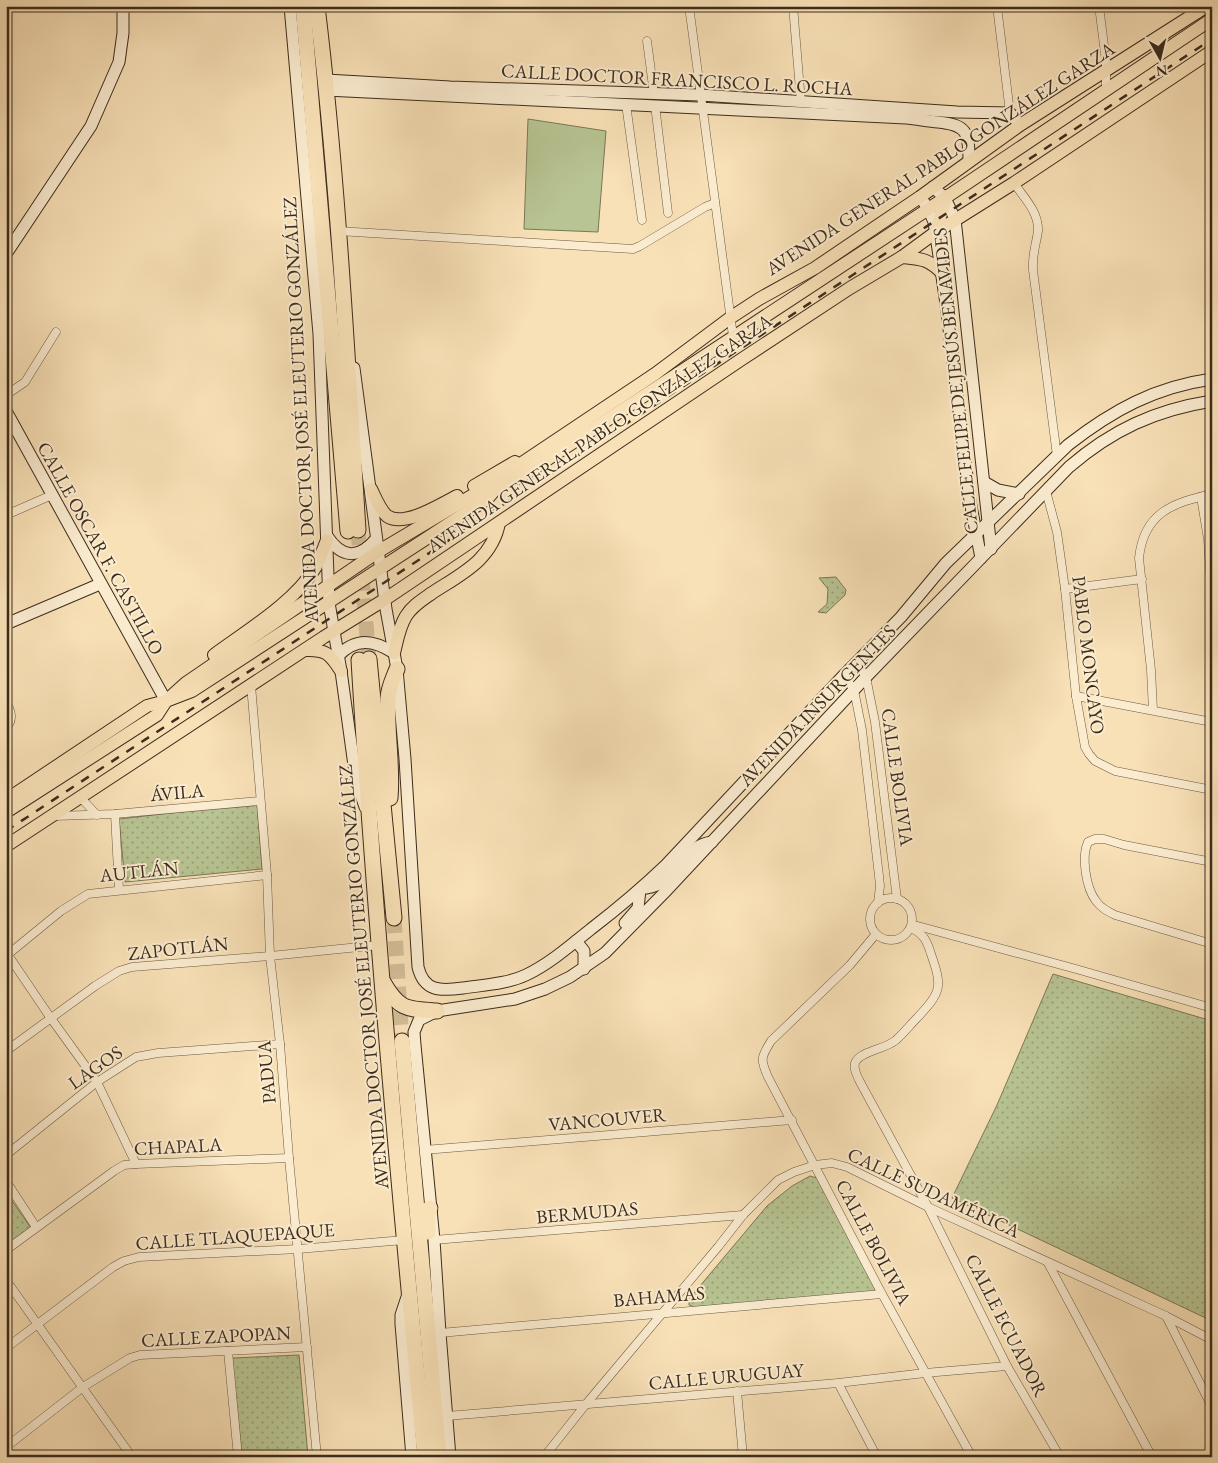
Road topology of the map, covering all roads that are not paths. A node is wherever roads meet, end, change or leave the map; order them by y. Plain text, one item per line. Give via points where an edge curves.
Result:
1 (123, 6) edge
2 (290, 6) edge
3 (303, 6) edge
4 (317, 6) edge
5 (689, 6) edge
6 (793, 6) edge
7 (997, 6) edge
8 (1099, 6) edge
9 (1207, 6) edge
10 (1212, 19) edge
11 (647, 41) dead end
12 (1212, 51) edge
13 (1106, 69) junction
14 (326, 85) junction
15 (1106, 89) junction
16 (476, 92) junction
17 (700, 95) junction
18 (654, 100) junction
19 (801, 102) junction
20 (626, 104) junction
21 (702, 108) junction
22 (829, 108) junction
23 (957, 112) junction
24 (906, 113) junction
25 (1010, 113) junction
26 (1032, 117) junction
27 (956, 124) junction
28 (1020, 125) junction
29 (969, 161) junction
30 (1014, 183) junction
31 (933, 187) junction
32 (920, 197) junction
33 (945, 198) junction
34 (715, 203) junction
35 (928, 208) junction
36 (668, 213) dead end
37 (955, 219) junction
38 (642, 220) dead end
39 (338, 231) junction
40 (936, 232) junction
41 (6, 254) edge
42 (902, 257) junction
43 (943, 274) junction
44 (730, 318) junction
45 (56, 332) dead end
46 (346, 332) junction
47 (733, 336) junction
48 (1212, 379) edge
49 (6, 395) edge
50 (1212, 401) edge
51 (6, 411) edge
52 (549, 446) junction
53 (1057, 456) junction
54 (984, 482) junction
55 (502, 483) junction
56 (371, 489) junction
57 (1046, 491) junction
58 (1020, 494) junction
59 (1212, 494) edge
60 (52, 495) junction
61 (1201, 496) junction
62 (6, 515) edge
63 (499, 523) junction
64 (989, 524) junction
65 (977, 535) junction
66 (327, 538) junction
67 (1210, 541) edge
68 (378, 545) junction
69 (991, 548) junction
70 (981, 558) junction
71 (381, 569) junction
72 (1142, 579) junction
73 (100, 584) junction
74 (328, 585) junction
75 (1065, 589) junction
76 (384, 600) junction
77 (1212, 601) edge
78 (329, 602) junction
79 (272, 619) junction
80 (301, 621) junction
81 (6, 624) edge
82 (333, 631) junction
83 (305, 650) junction
84 (394, 653) junction
85 (338, 656) junction
86 (858, 663) junction
87 (397, 669) junction
88 (340, 670) junction
89 (844, 675) junction
90 (866, 677) junction
91 (251, 685) junction
92 (854, 690) junction
93 (1076, 696) junction
94 (164, 698) junction
95 (7, 702) edge
96 (1153, 710) junction
97 (1212, 722) edge
98 (6, 728) edge
99 (1212, 790) edge
100 (80, 797) junction
101 (6, 800) edge
102 (260, 801) junction
103 (6, 812) edge
104 (115, 814) junction
105 (97, 815) junction
106 (50, 816) junction
107 (369, 817) junction
108 (387, 834) junction
109 (712, 842) junction
110 (6, 846) edge
111 (1212, 862) edge
112 (267, 874) junction
113 (119, 890) junction
114 (640, 890) junction
115 (897, 899) junction
116 (878, 903) junction
117 (394, 918) tunnel mouth
118 (912, 927) junction
119 (876, 934) junction
120 (576, 941) junction
121 (1212, 944) edge
122 (379, 945) junction
123 (606, 953) junction
124 (7, 954) edge
125 (270, 956) junction
126 (584, 969) junction
127 (382, 981) junction
128 (510, 981) junction
129 (475, 1005) junction
130 (1212, 1008) edge
131 (437, 1011) junction
132 (50, 1018) junction
133 (402, 1040) tunnel mouth
134 (280, 1044) junction
135 (6, 1051) edge
136 (97, 1082) junction
137 (792, 1120) junction
138 (424, 1150) junction
139 (6, 1155) edge
140 (288, 1158) junction
141 (136, 1164) junction
142 (815, 1165) junction
143 (6, 1182) edge
144 (928, 1207) junction
145 (430, 1208) junction
146 (743, 1216) junction
147 (36, 1227) junction
148 (404, 1240) junction
149 (434, 1240) junction
150 (298, 1249) junction
151 (6, 1250) edge
152 (1048, 1263) junction
153 (6, 1280) edge
154 (409, 1290) junction
155 (882, 1294) junction
156 (426, 1305) junction
157 (662, 1312) junction
158 (1166, 1316) junction
159 (39, 1324) junction
160 (440, 1333) junction
161 (1212, 1340) edge
162 (307, 1347) junction
163 (6, 1348) edge
164 (228, 1351) junction
165 (1006, 1366) junction
166 (926, 1373) junction
167 (838, 1383) junction
168 (83, 1386) junction
169 (737, 1391) junction
170 (427, 1400) junction
171 (586, 1404) junction
172 (1212, 1407) edge
173 (447, 1416) junction
174 (6, 1447) edge
175 (132, 1457) edge
176 (238, 1457) edge
177 (317, 1457) edge
178 (412, 1457) edge
179 (425, 1457) edge
180 (439, 1457) edge
181 (450, 1457) edge
182 (544, 1457) edge
183 (743, 1457) edge
184 (876, 1457) edge
185 (972, 1457) edge
186 (1060, 1457) edge
187 (1152, 1457) edge

1 - 41 main road via 119,62 91,126
2 - 66 main road, AVENIDA DOCTOR JOSÉ ELEUTERIO GONZÁLEZ via 319,334
3 - 46 highway, AVENIDA DOCTOR JOSÉ ELEUTERIO GONZÁLEZ via 353,530
4 - 14 highway, AVENIDA DOCTOR JOSÉ ELEUTERIO GONZÁLEZ
5 - 17 street
6 - 19 street
7 - 25 street
8 - 13 street
9 - 13 main road, AVENIDA GENERAL PABLO GONZÁLEZ GARZA
10 - 15 main road, AVENIDA GENERAL PABLO GONZÁLEZ GARZA
11 - 18 street
12 - 30 main road, AVENIDA GENERAL PABLO GONZÁLEZ GARZA
13 - 15 street
13 - 26 main road, AVENIDA GENERAL PABLO GONZÁLEZ GARZA
14 - 16 main road, CALLE DOCTOR FRANCISCO L. ROCHA
14 - 39 highway, AVENIDA DOCTOR JOSÉ ELEUTERIO GONZÁLEZ
15 - 33 main road, AVENIDA GENERAL PABLO GONZÁLEZ GARZA
16 - 18 main road, CALLE DOCTOR FRANCISCO L. ROCHA
16 - 20 main road, CALLE DOCTOR FRANCISCO L. ROCHA
17 - 18 main road, CALLE DOCTOR FRANCISCO L. ROCHA
17 - 19 main road, CALLE DOCTOR FRANCISCO L. ROCHA
17 - 21 street
18 - 20 main road, CALLE DOCTOR FRANCISCO L. ROCHA
18 - 21 main road, CALLE DOCTOR FRANCISCO L. ROCHA
18 - 36 street
19 - 22 main road, CALLE DOCTOR FRANCISCO L. ROCHA
20 - 38 street
21 - 22 main road, CALLE DOCTOR FRANCISCO L. ROCHA
21 - 34 street
22 - 24 main road, CALLE DOCTOR FRANCISCO L. ROCHA
23 - 24 main road, CALLE DOCTOR FRANCISCO L. ROCHA
23 - 25 main road, CALLE DOCTOR FRANCISCO L. ROCHA
23 - 27 main road
24 - 27 main road, CALLE DOCTOR FRANCISCO L. ROCHA
25 - 28 main road
26 - 28 main road, AVENIDA GENERAL PABLO GONZÁLEZ GARZA
26 - 33 main road via 1026,130 956,180
27 - 29 main road via 968,140
28 - 29 main road, AVENIDA GENERAL PABLO GONZÁLEZ GARZA
29 - 31 main road, AVENIDA GENERAL PABLO GONZÁLEZ GARZA
30 - 37 main road, AVENIDA GENERAL PABLO GONZÁLEZ GARZA
30 - 53 street via 1037,219 1033,270
31 - 32 main road, AVENIDA GENERAL PABLO GONZÁLEZ GARZA
31 - 33 main road, CALLE FELIPE DE JESÚS BENAVIDES
32 - 35 main road, CALLE FELIPE DE JESÚS BENAVIDES
32 - 44 main road, AVENIDA GENERAL PABLO GONZÁLEZ GARZA via 815,268
33 - 35 main road, AVENIDA GENERAL PABLO GONZÁLEZ GARZA
33 - 37 main road, CALLE FELIPE DE JESÚS BENAVIDES
33 - 40 main road
34 - 39 street via 633,249
34 - 44 street
35 - 40 main road, CALLE FELIPE DE JESÚS BENAVIDES
35 - 47 main road, AVENIDA GENERAL PABLO GONZÁLEZ GARZA
37 - 40 main road, AVENIDA GENERAL PABLO GONZÁLEZ GARZA
37 - 54 main road, CALLE FELIPE DE JESÚS BENAVIDES
39 - 46 highway, AVENIDA DOCTOR JOSÉ ELEUTERIO GONZÁLEZ
40 - 42 main road, AVENIDA GENERAL PABLO GONZÁLEZ GARZA
40 - 43 main road, CALLE FELIPE DE JESÚS BENAVIDES
42 - 43 main road via 921,258 934,264
42 - 63 main road, AVENIDA GENERAL PABLO GONZÁLEZ GARZA via 742,359
43 - 65 main road, CALLE FELIPE DE JESÚS BENAVIDES via 970,501
44 - 47 street
44 - 52 main road, AVENIDA GENERAL PABLO GONZÁLEZ GARZA
45 - 49 street via 25,382
46 - 56 main road via 351,346
47 - 55 main road, AVENIDA GENERAL PABLO GONZÁLEZ GARZA via 519,478
48 - 53 main road, AVENIDA INSURGENTES via 1167,389 1121,408 1090,427
50 - 57 main road, AVENIDA INSURGENTES via 1185,406 1133,424 1088,451
51 - 60 main road, CALLE OSCAR F. CASTILLO
52 - 55 main road, AVENIDA GENERAL PABLO GONZÁLEZ GARZA via 513,470
52 - 56 main road via 528,454 462,494 412,518 397,520 388,516
53 - 58 main road, AVENIDA INSURGENTES
54 - 58 main road via 998,490
54 - 64 main road, CALLE FELIPE DE JESÚS BENAVIDES
55 - 68 main road, AVENIDA GENERAL PABLO GONZÁLEZ GARZA via 485,488
55 - 71 main road, AVENIDA GENERAL PABLO GONZÁLEZ GARZA via 487,500
56 - 68 main road
57 - 69 main road, AVENIDA INSURGENTES
57 - 75 street, PABLO MONCAYO via 1055,520
58 - 64 main road, AVENIDA INSURGENTES
59 - 61 street
60 - 62 street
60 - 73 main road, CALLE OSCAR F. CASTILLO
61 - 67 street
61 - 72 street via 1172,505 1147,530 1140,548
63 - 76 main road, AVENIDA GENERAL PABLO GONZÁLEZ GARZA
63 - 84 main road via 497,536 478,562 420,601 406,615
64 - 65 main road, AVENIDA INSURGENTES
64 - 69 main road, CALLE FELIPE DE JESÚS BENAVIDES
65 - 70 main road, CALLE FELIPE DE JESÚS BENAVIDES
65 - 86 main road, AVENIDA INSURGENTES via 935,576
66 - 68 main road via 337,550 348,554
66 - 74 main road, AVENIDA DOCTOR JOSÉ ELEUTERIO GONZÁLEZ
66 - 79 main road via 306,581
67 - 77 street
68 - 71 main road
68 - 74 main road, AVENIDA GENERAL PABLO GONZÁLEZ GARZA
69 - 70 main road, AVENIDA INSURGENTES
70 - 90 main road, AVENIDA INSURGENTES
71 - 76 main road
71 - 78 main road, AVENIDA GENERAL PABLO GONZÁLEZ GARZA
72 - 75 street
72 - 96 street
73 - 81 main road
73 - 94 main road, CALLE OSCAR F. CASTILLO
74 - 78 main road, AVENIDA DOCTOR JOSÉ ELEUTERIO GONZÁLEZ
74 - 79 main road, AVENIDA GENERAL PABLO GONZÁLEZ GARZA
75 - 93 street, PABLO MONCAYO
76 - 82 main road, AVENIDA GENERAL PABLO GONZÁLEZ GARZA
76 - 84 main road
78 - 80 main road, AVENIDA GENERAL PABLO GONZÁLEZ GARZA
78 - 82 main road, AVENIDA DOCTOR JOSÉ ELEUTERIO GONZÁLEZ
79 - 80 main road
79 - 94 main road
80 - 94 main road, AVENIDA GENERAL PABLO GONZÁLEZ GARZA via 192,691
82 - 83 main road, AVENIDA GENERAL PABLO GONZÁLEZ GARZA
82 - 85 main road, AVENIDA DOCTOR JOSÉ ELEUTERIO GONZÁLEZ
83 - 88 main road via 327,653
83 - 91 main road, AVENIDA GENERAL PABLO GONZÁLEZ GARZA
84 - 85 main road via 381,645 362,642 344,649
84 - 87 main road
85 - 88 main road, AVENIDA DOCTOR JOSÉ ELEUTERIO GONZÁLEZ
86 - 89 main road, AVENIDA INSURGENTES
86 - 90 street, CALLE BOLIVIA
87 - 108 highway via 388,698 392,775
87 - 128 main road, AVENIDA INSURGENTES via 420,976 424,983 435,989 449,990
88 - 107 main road, AVENIDA DOCTOR JOSÉ ELEUTERIO GONZÁLEZ via 356,780
89 - 92 street, CALLE BOLIVIA
89 - 114 main road, AVENIDA INSURGENTES
90 - 92 main road, AVENIDA INSURGENTES
90 - 115 street, CALLE BOLIVIA via 875,722
91 - 100 main road, AVENIDA GENERAL PABLO GONZÁLEZ GARZA
91 - 102 street, PADUA
92 - 109 main road, AVENIDA INSURGENTES
92 - 116 street, CALLE BOLIVIA via 862,730 879,876
93 - 96 street
93 - 99 street, PABLO MONCAYO via 1085,747 1095,761 1115,771
94 - 101 main road
94 - 103 main road, AVENIDA GENERAL PABLO GONZÁLEZ GARZA via 157,715
95 - 98 street via 12,717
96 - 97 street
100 - 105 street
100 - 106 main road, AVENIDA GENERAL PABLO GONZÁLEZ GARZA
102 - 104 street, ÁVILA
102 - 112 street, PADUA
104 - 105 street, ÁVILA
104 - 113 street
105 - 106 street, ÁVILA
106 - 110 main road, AVENIDA GENERAL PABLO GONZÁLEZ GARZA
107 - 108 highway, AVENIDA DOCTOR JOSÉ ELEUTERIO GONZÁLEZ via 364,659
107 - 122 highway, AVENIDA DOCTOR JOSÉ ELEUTERIO GONZÁLEZ
108 - 117 highway, AVENIDA DOCTOR JOSÉ ELEUTERIO GONZÁLEZ
109 - 114 main road via 696,846 664,881
109 - 123 main road, AVENIDA INSURGENTES
111 - 121 street via 1104,839 1088,842 1084,862 1092,894 1101,907 1115,915
112 - 113 street, AUTLÁN
112 - 125 street, PADUA
113 - 124 street, AUTLÁN via 88,894 73,902
114 - 120 main road, AVENIDA INSURGENTES
114 - 123 main road via 638,908 608,942
115 - 116 street
115 - 118 street via 911,912
116 - 119 street via 870,920
118 - 119 street via 894,940
118 - 130 street
118 - 144 street, CALLE ECUADOR via 926,938 936,968 935,998 896,1040 862,1055 854,1066
119 - 137 street, CALLE BOLIVIA via 850,965 777,1035 762,1056 763,1066
120 - 126 main road via 584,952
120 - 128 main road, AVENIDA INSURGENTES via 551,960
122 - 125 street, ZAPOTLÁN
122 - 127 highway, AVENIDA DOCTOR JOSÉ ELEUTERIO GONZÁLEZ
123 - 126 main road, AVENIDA INSURGENTES
124 - 132 street
125 - 132 street, ZAPOTLÁN via 132,967 119,971
125 - 134 street, PADUA
126 - 129 main road, AVENIDA INSURGENTES via 545,990 515,999
127 - 131 highway via 392,998 403,1007
127 - 148 highway, AVENIDA DOCTOR JOSÉ ELEUTERIO GONZÁLEZ
128 - 129 main road via 474,996
129 - 131 main road, AVENIDA INSURGENTES
131 - 138 main road via 419,1020 414,1032
132 - 135 street, ZAPOTLÁN
132 - 136 street
133 - 156 highway, AVENIDA DOCTOR JOSÉ ELEUTERIO GONZÁLEZ
134 - 136 street, LAGOS via 136,1057
134 - 140 street, PADUA
136 - 139 street, LAGOS
136 - 141 street
137 - 138 street, VANCOUVER
137 - 142 street, CALLE BOLIVIA
138 - 145 main road
140 - 141 street, CHAPALA
140 - 150 street, PADUA
141 - 147 street, CHAPALA via 124,1165 114,1171
142 - 144 street, CALLE SUDAMÉRICA via 832,1163 847,1167
142 - 146 street, CALLE SUDAMÉRICA via 778,1180
142 - 155 street, CALLE BOLIVIA
143 - 147 street
144 - 152 street, CALLE SUDAMÉRICA
144 - 165 street, CALLE ECUADOR
145 - 149 main road
145 - 156 highway via 428,1227 432,1283
146 - 149 street, BERMUDAS
146 - 157 street, CALLE SUDAMÉRICA
147 - 151 street, CHAPALA
148 - 150 street, CALLE TLAQUEPAQUE
148 - 154 highway, AVENIDA DOCTOR JOSÉ ELEUTERIO GONZÁLEZ
149 - 160 main road
150 - 159 street, CALLE TLAQUEPAQUE via 139,1257 124,1261
150 - 162 street, PADUA
152 - 158 street, CALLE SUDAMÉRICA
152 - 187 street
153 - 159 street
154 - 170 highway, AVENIDA DOCTOR JOSÉ ELEUTERIO GONZÁLEZ
154 - 178 main road, AVENIDA DOCTOR JOSÉ ELEUTERIO GONZÁLEZ via 401,1324
155 - 157 street, BAHAMAS
155 - 166 street, CALLE BOLIVIA
156 - 170 highway, AVENIDA DOCTOR JOSÉ ELEUTERIO GONZÁLEZ
157 - 160 street, BAHAMAS
157 - 171 street, CALLE SUDAMÉRICA
158 - 161 street, CALLE SUDAMÉRICA
158 - 172 street
159 - 163 street, CALLE TLAQUEPAQUE
159 - 168 street
160 - 173 main road
162 - 164 street, CALLE ZAPOPAN
162 - 177 street, PADUA
164 - 168 street, CALLE ZAPOPAN via 140,1355
164 - 176 street
165 - 166 street, CALLE URUGUAY
165 - 186 street, CALLE ECUADOR
166 - 167 street, CALLE URUGUAY
166 - 185 street, CALLE BOLIVIA
167 - 169 street, CALLE URUGUAY
167 - 184 street
168 - 174 street, CALLE ZAPOPAN
168 - 175 street
169 - 171 street, CALLE URUGUAY
169 - 183 street
170 - 179 highway, AVENIDA DOCTOR JOSÉ ELEUTERIO GONZÁLEZ
170 - 180 highway, AVENIDA DOCTOR JOSÉ ELEUTERIO GONZÁLEZ
171 - 173 street, CALLE URUGUAY
171 - 182 street, CALLE SUDAMÉRICA
173 - 181 main road

